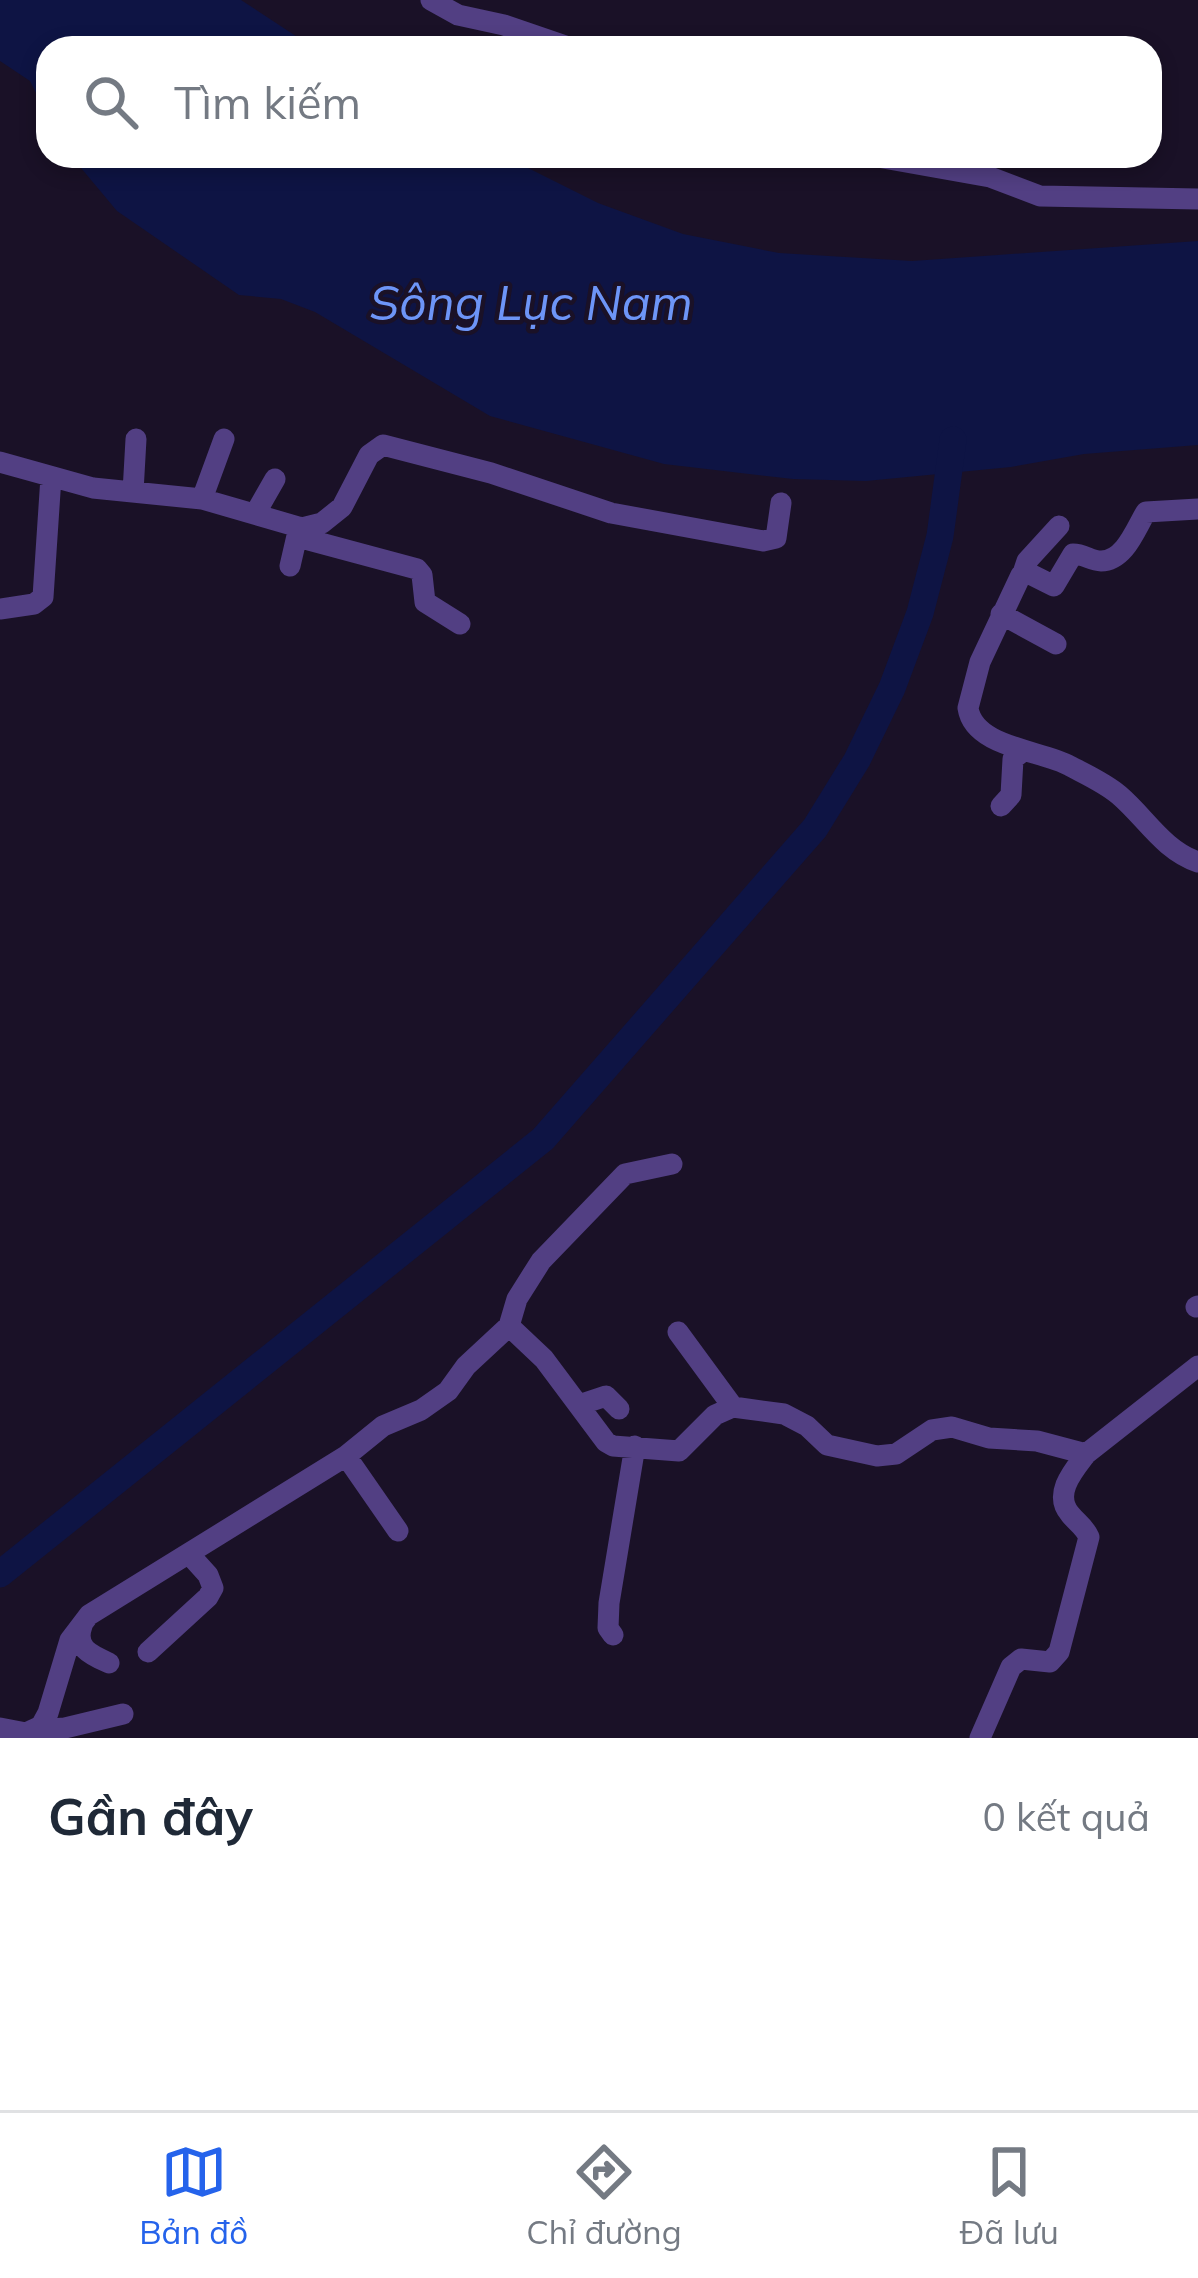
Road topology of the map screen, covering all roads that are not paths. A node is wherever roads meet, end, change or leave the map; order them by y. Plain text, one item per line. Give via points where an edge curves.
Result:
1 (431, 0) edge
2 (494, 11) edge
3 (546, 36) edge
4 (940, 168) edge
5 (1198, 200) edge
6 (136, 439) dead end
7 (224, 439) dead end
8 (0, 461) edge
9 (51, 477) junction
10 (274, 479) dead end
11 (133, 492) junction
12 (202, 499) junction
13 (781, 503) dead end
14 (1198, 509) edge
15 (255, 514) junction
16 (1059, 526) dead end
17 (301, 528) junction
18 (290, 566) dead end
19 (1023, 573) junction
20 (0, 609) edge
21 (1001, 614) junction
22 (460, 624) dead end
23 (1056, 644) dead end
24 (1022, 752) junction
25 (1001, 806) dead end
26 (1198, 862) edge
27 (672, 1164) dead end
28 (509, 1326) junction
29 (678, 1332) dead end
30 (1198, 1366) edge
31 (579, 1405) junction
32 (733, 1407) junction
33 (619, 1409) dead end
34 (635, 1446) junction
35 (1086, 1454) junction
36 (346, 1456) junction
37 (398, 1531) dead end
38 (189, 1554) junction
39 (85, 1620) junction
40 (613, 1635) dead end
41 (148, 1652) dead end
42 (109, 1664) dead end
43 (123, 1714) dead end
44 (0, 1728) edge
45 (37, 1730) junction
46 (980, 1738) edge

1 - 2 street via 458,15
2 - 3 street
4 - 5 street via 1040,196
6 - 11 street
7 - 12 street
8 - 9 street
9 - 11 street
9 - 20 street via 44,597
10 - 15 street
11 - 12 street
12 - 15 street
13 - 17 street via 776,538 763,541 611,513 383,445 369,454 342,507
14 - 19 street via 1146,512 1115,555 1101,561 1073,554 1054,586
15 - 17 street
16 - 19 street
17 - 18 street
17 - 22 street via 309,539 417,569 425,602
19 - 21 street
21 - 23 street
21 - 24 street via 974,680 969,716
24 - 25 street
24 - 26 street via 1061,761 1112,789 1168,845
27 - 28 street via 625,1174 541,1261
28 - 31 street
28 - 36 street via 448,1391
29 - 32 street
30 - 35 street
31 - 33 street via 606,1396
31 - 34 street via 606,1442
32 - 34 street via 679,1451
32 - 35 street via 784,1414 827,1445 877,1456 952,1427
34 - 40 street via 609,1603
35 - 46 street via 1063,1495 1089,1537 1059,1652 1050,1662 1011,1666
36 - 37 street
36 - 38 street
38 - 39 street
38 - 41 street via 213,1588
39 - 42 street via 79,1642
39 - 45 street
43 - 45 street
44 - 45 street

